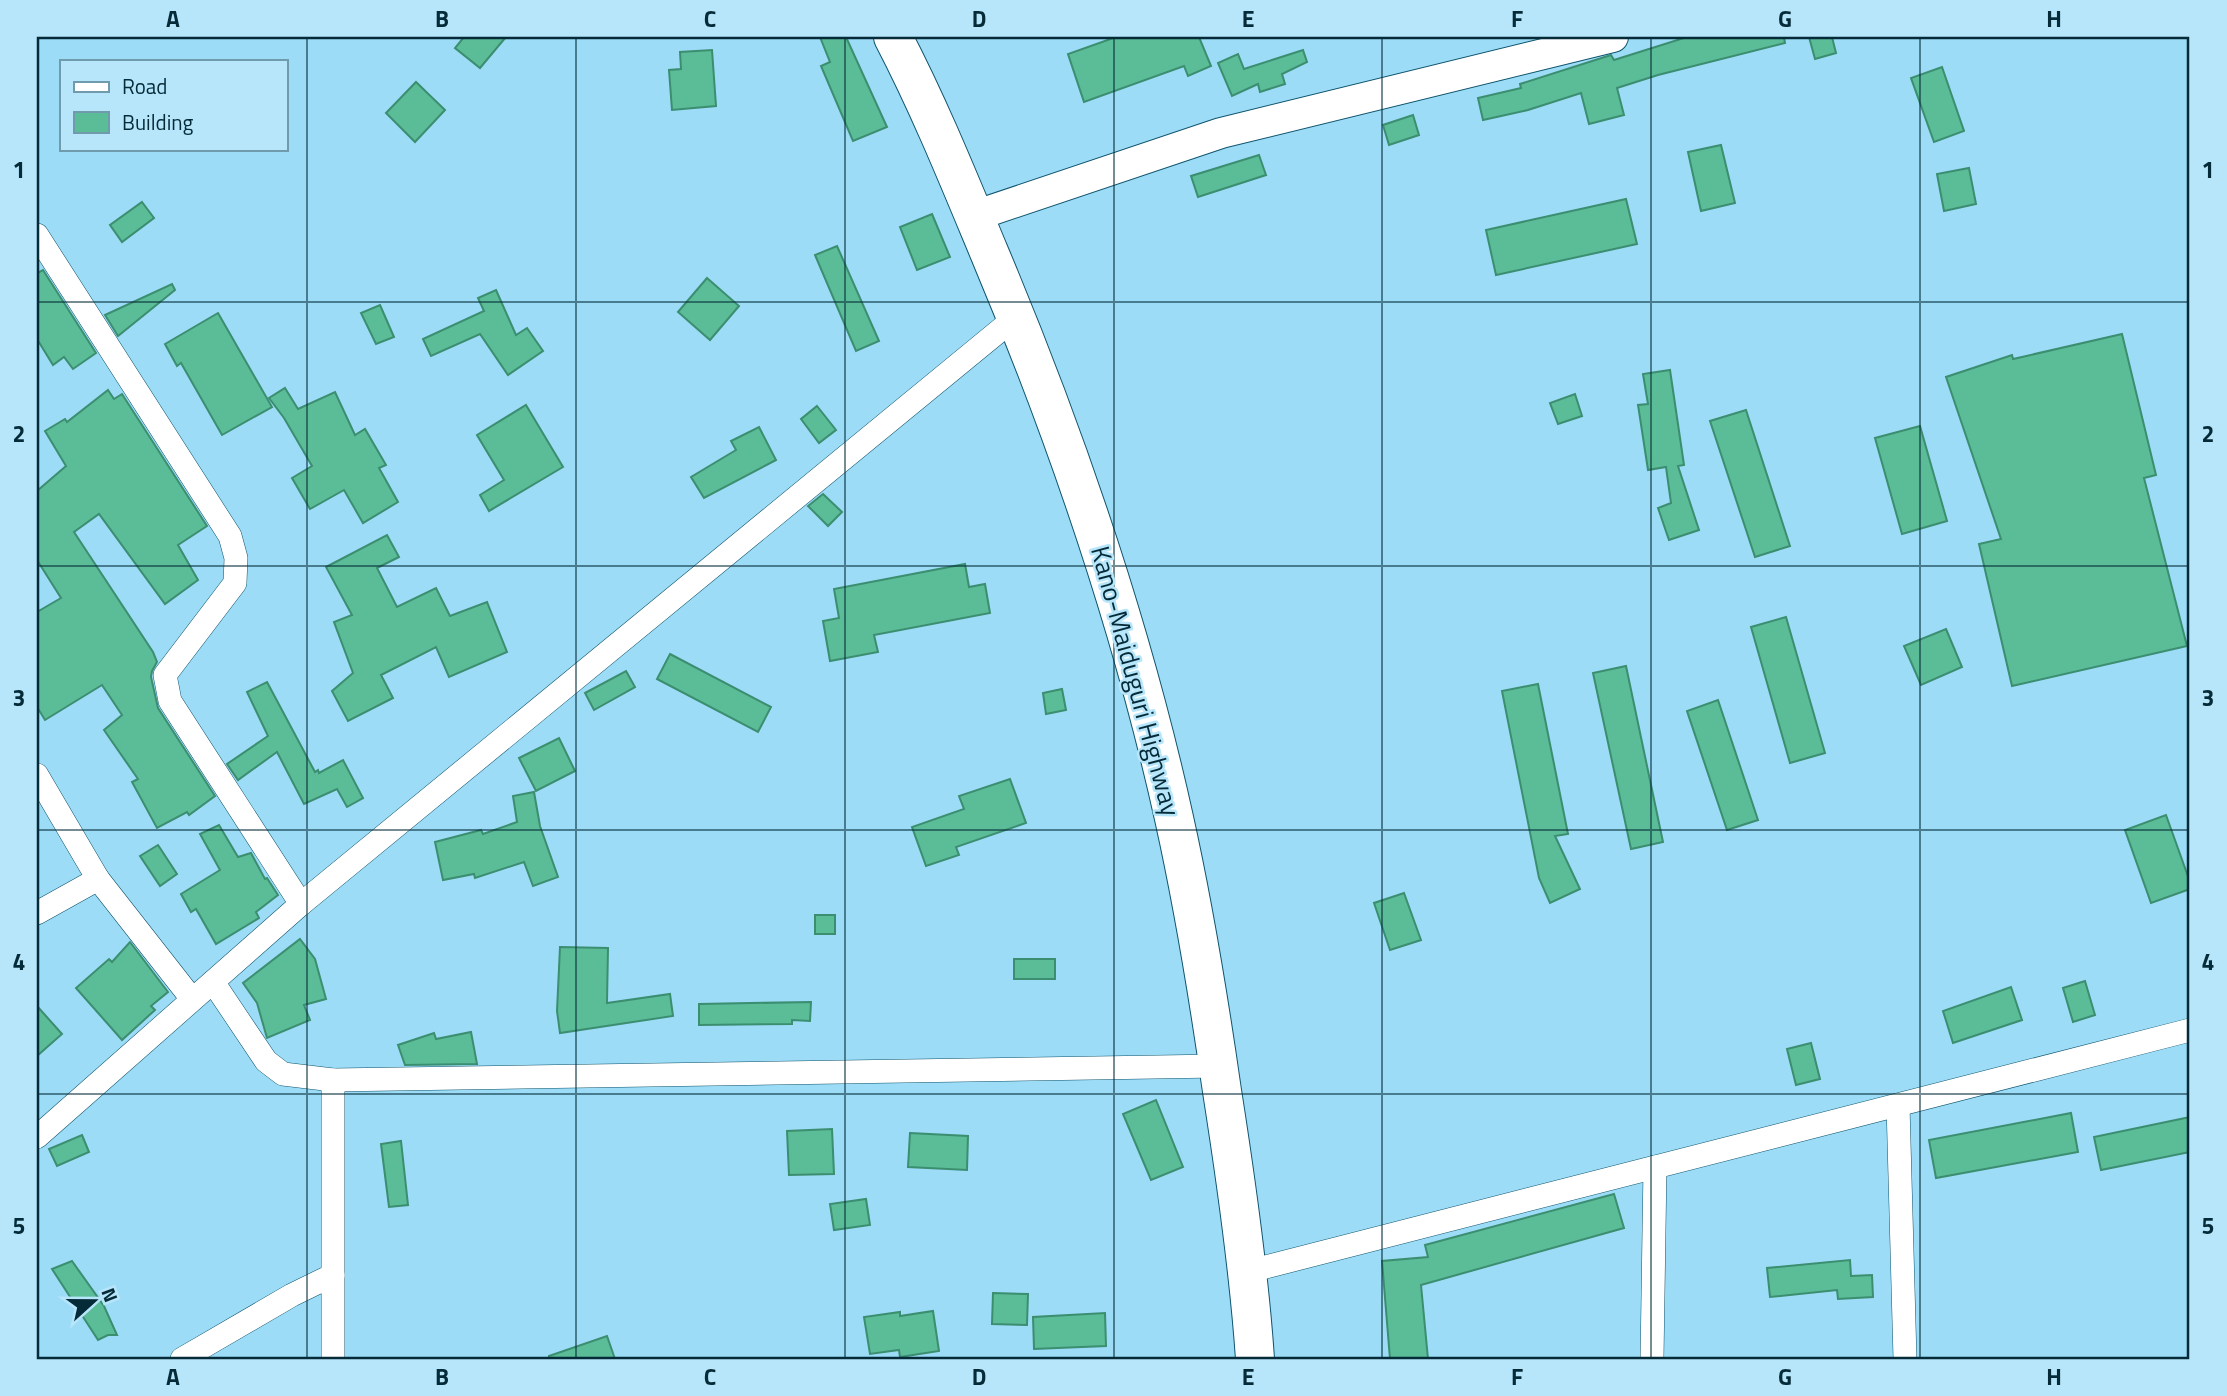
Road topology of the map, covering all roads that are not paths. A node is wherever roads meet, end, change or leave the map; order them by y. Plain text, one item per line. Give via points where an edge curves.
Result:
1 (893, 37) edge
2 (1613, 37) edge
3 (974, 216) junction
4 (37, 235) edge
5 (1016, 317) junction
6 (37, 775) edge
7 (98, 879) junction
8 (301, 904) junction
9 (37, 913) edge
10 (213, 982) junction
11 (192, 999) junction
12 (2190, 1030) edge
13 (1219, 1066) junction
14 (333, 1080) junction
15 (1898, 1105) junction
16 (37, 1137) edge
17 (1655, 1167) junction
18 (1246, 1272) junction
19 (333, 1275) junction
20 (182, 1359) edge
21 (332, 1359) edge
22 (1255, 1359) edge
23 (1652, 1359) edge
24 (1905, 1359) edge

1 - 3 highway, Kano-Maiduguri Highway
2 - 3 street via 1221,133
3 - 5 highway, Kano-Maiduguri Highway
4 - 8 street via 230,536 236,558 235,583 165,676 170,701
5 - 8 street
5 - 13 highway, Kano-Maiduguri Highway via 1091,519 1135,664 1174,818
6 - 7 street
7 - 9 street
7 - 11 street
8 - 10 street
10 - 11 street
10 - 14 street via 265,1061 283,1074
11 - 16 street
12 - 15 street
13 - 14 street
13 - 18 highway, Kano-Maiduguri Highway
14 - 19 street
15 - 17 street
15 - 24 street
17 - 18 street
17 - 23 street
18 - 22 highway, Kano-Maiduguri Highway
19 - 20 street
19 - 21 street

